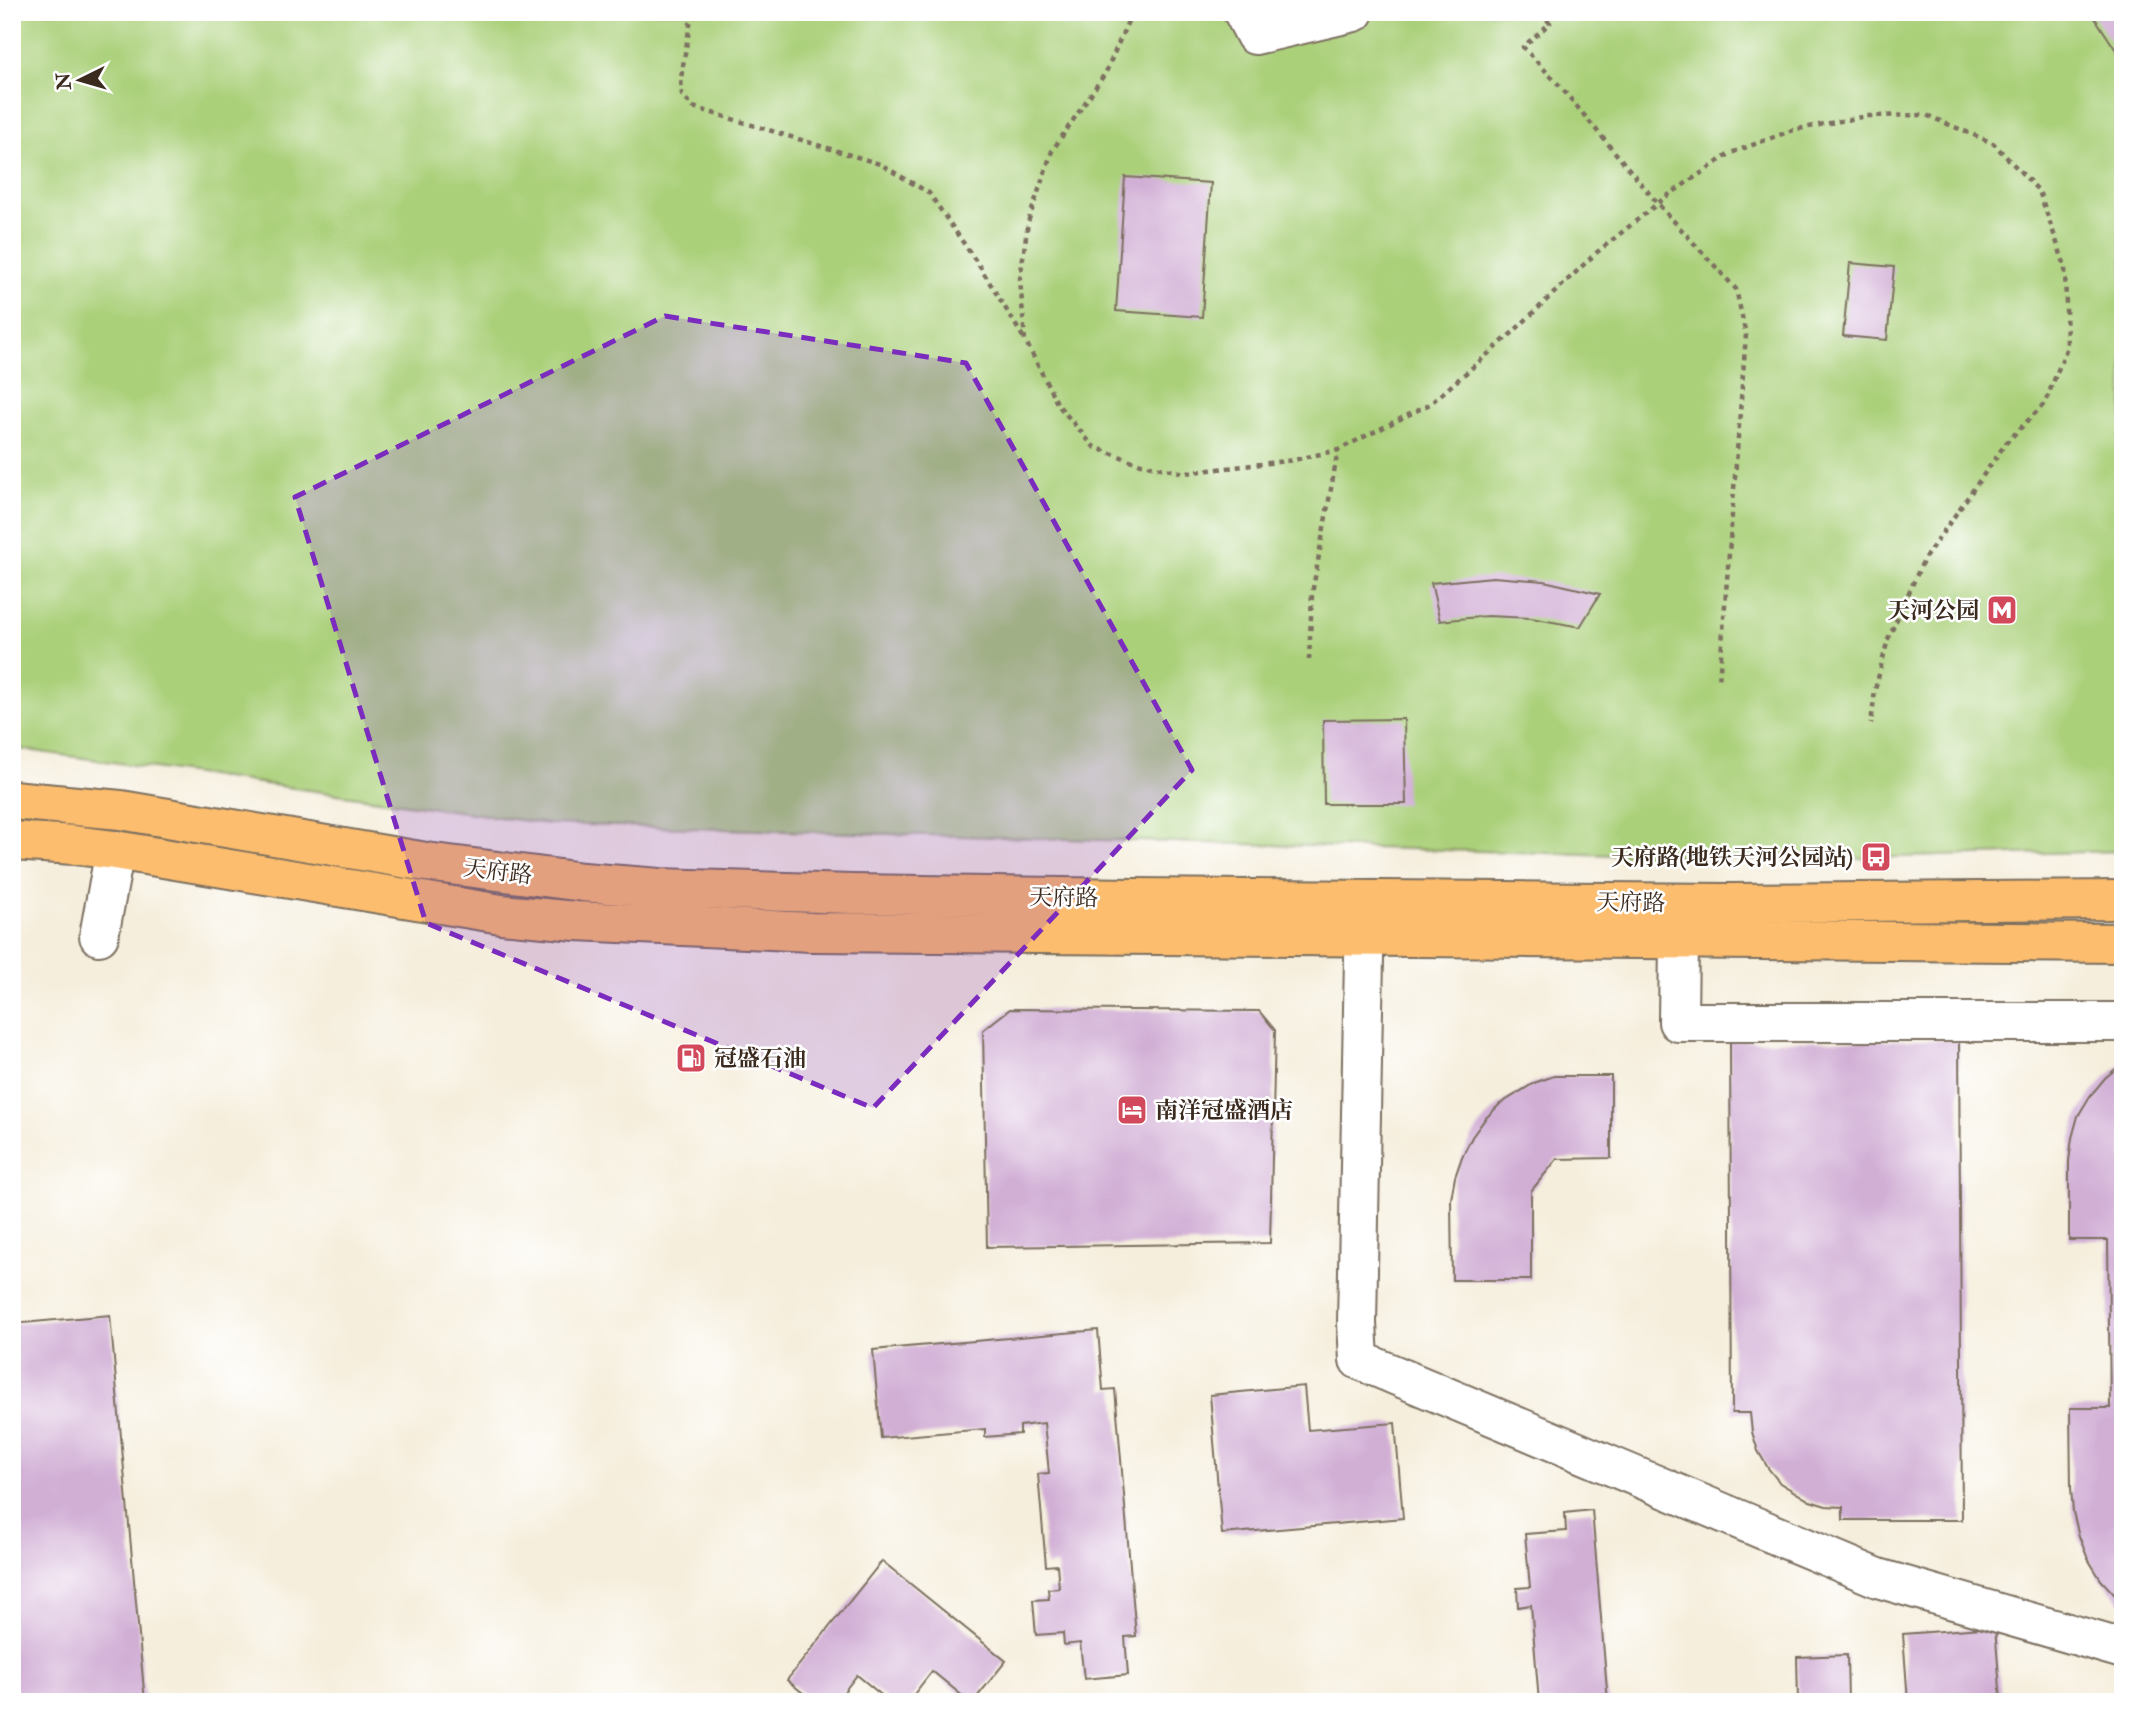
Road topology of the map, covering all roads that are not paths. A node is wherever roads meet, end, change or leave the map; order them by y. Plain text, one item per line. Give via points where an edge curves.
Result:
1 (1243, 12) edge
2 (1354, 12) edge
3 (12, 800) edge
4 (12, 841) edge
5 (115, 850) junction
6 (1365, 899) junction
7 (2123, 900) edge
8 (99, 936) dead end
9 (1365, 937) junction
10 (1679, 940) junction
11 (2123, 943) edge
12 (2123, 1022) edge
13 (2123, 1649) edge

1 - 2 street via 1255,36
3 - 6 main road, 天府路 via 121,810 426,862 660,888
4 - 5 main road, 天府路
5 - 8 street
5 - 9 main road, 天府路 via 423,902 576,921 811,932
6 - 7 main road, 天府路 via 1729,903
6 - 9 street
9 - 10 main road, 天府路
9 - 13 street via 1359,1360 1878,1578
10 - 11 main road, 天府路
10 - 12 street via 1678,1022

